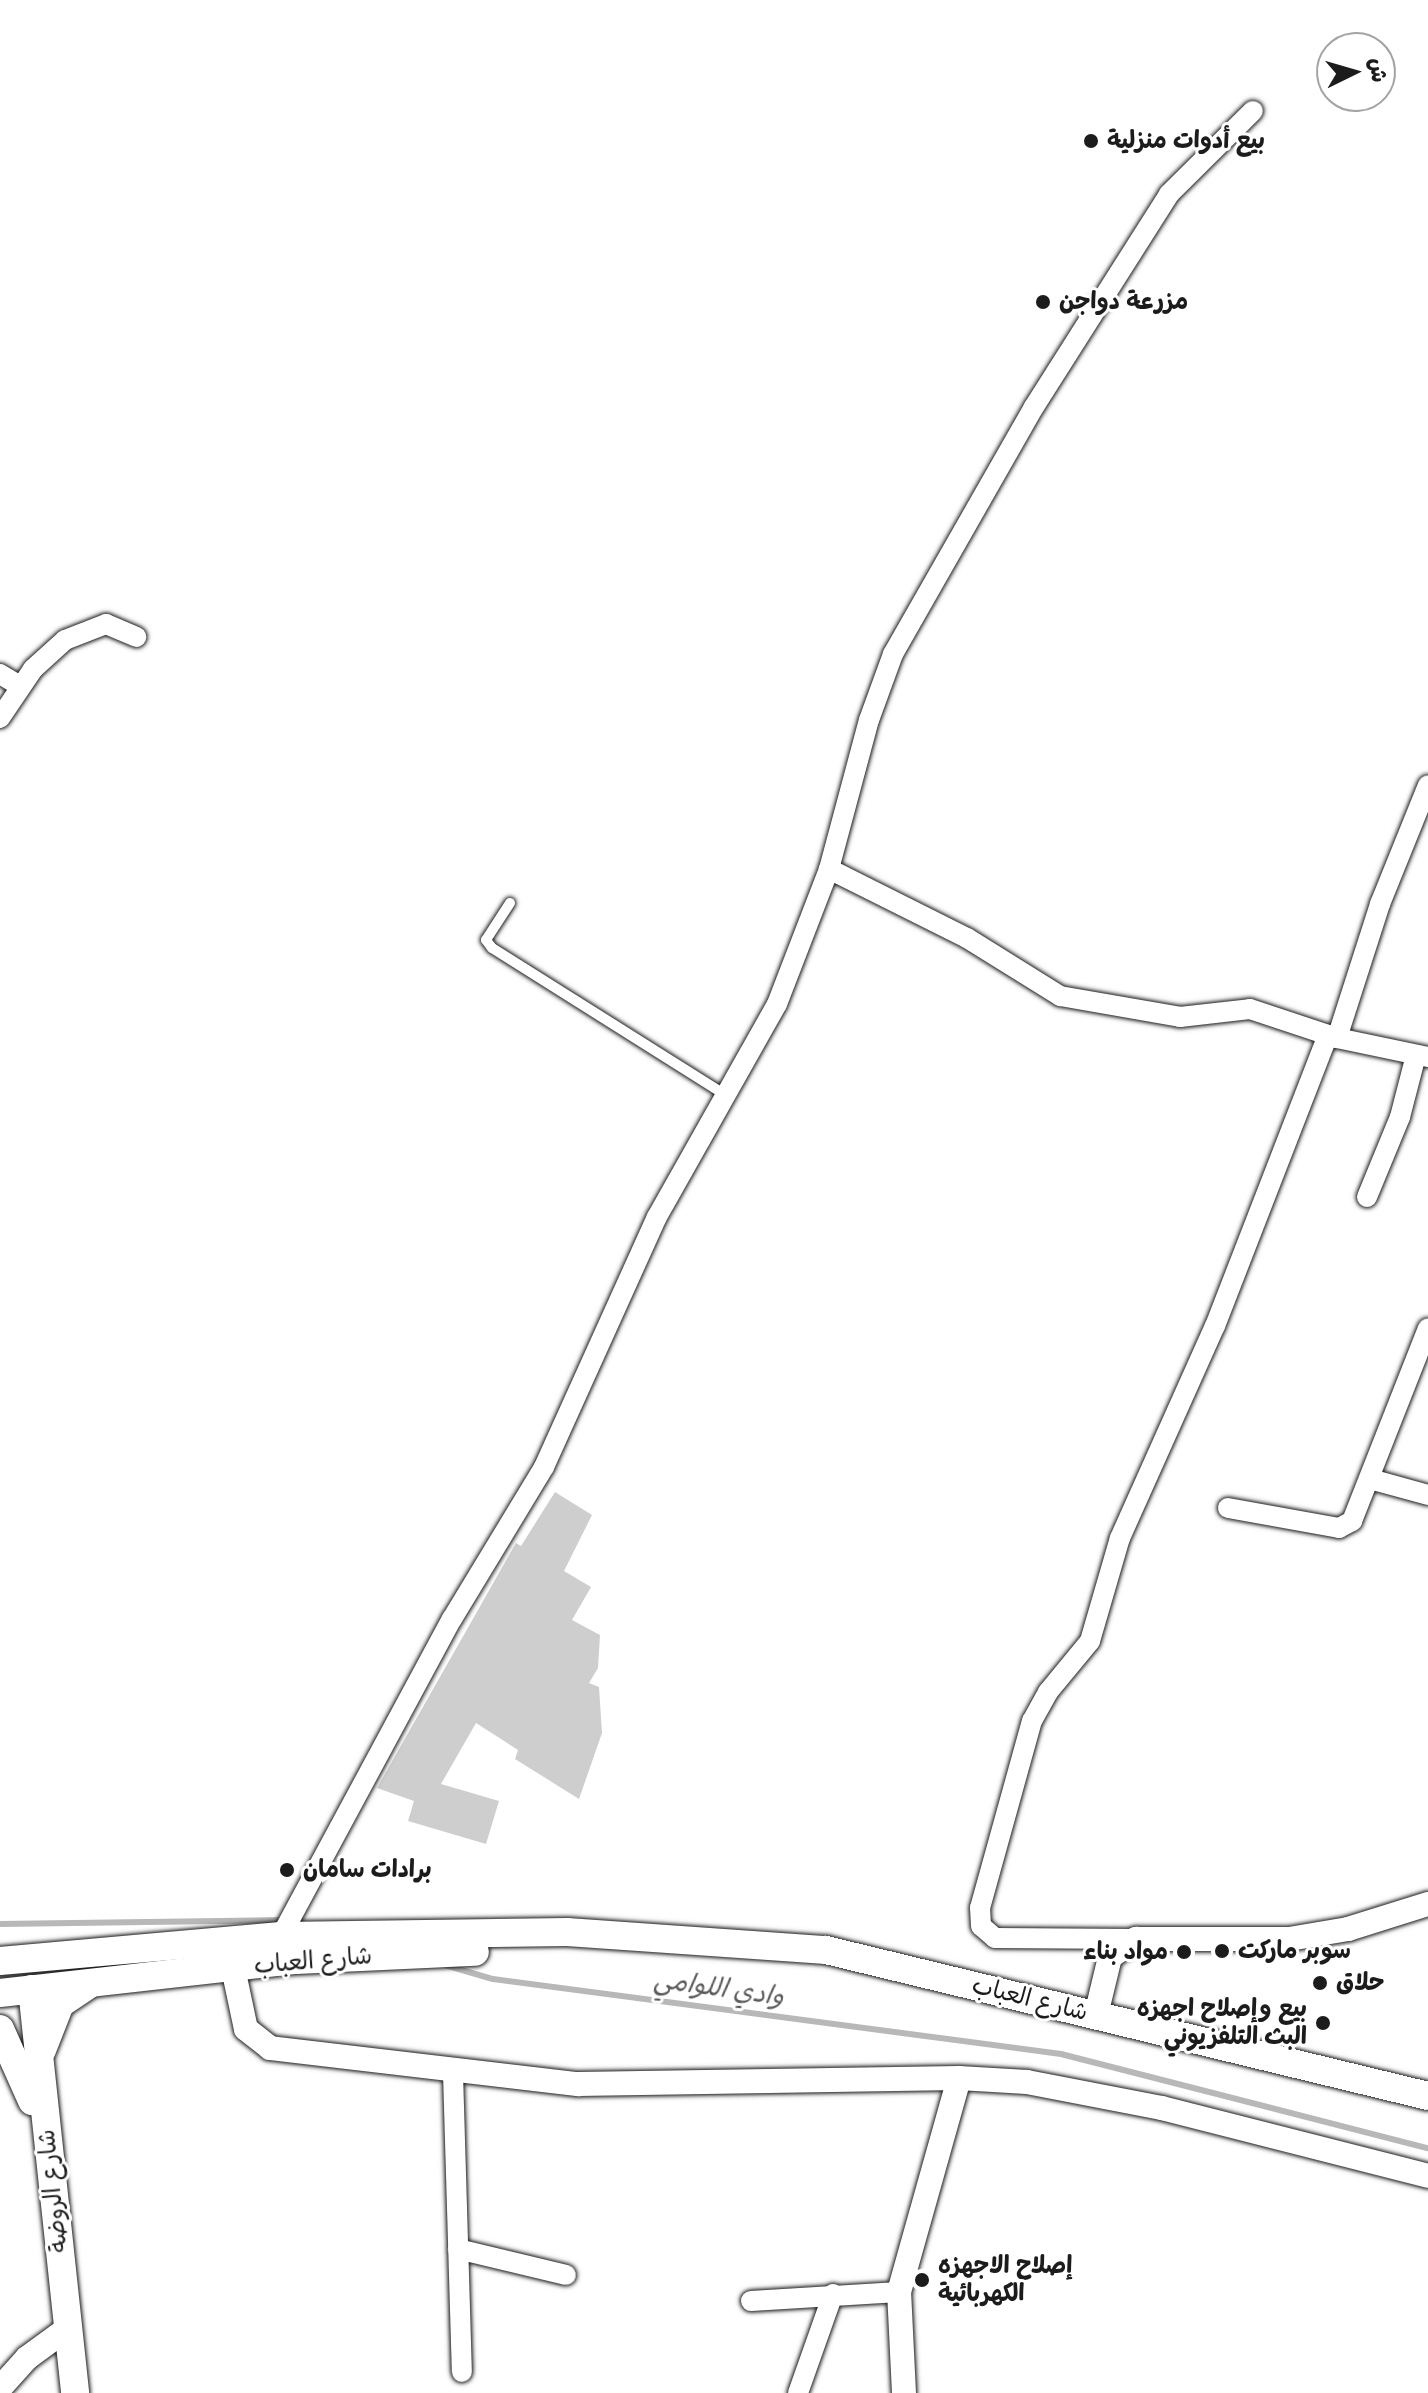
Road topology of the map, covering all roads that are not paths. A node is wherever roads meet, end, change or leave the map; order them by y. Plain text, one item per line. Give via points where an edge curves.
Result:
1 (1253, 111) dead end
2 (136, 637) dead end
3 (0, 674) edge
4 (20, 686) junction
5 (0, 718) edge
6 (1428, 785) edge
7 (829, 869) junction
8 (510, 903) dead end
9 (1333, 1036) junction
10 (1422, 1056) edge
11 (729, 1097) junction
12 (1367, 1197) dead end
13 (1428, 1328) edge
14 (1370, 1479) junction
15 (1428, 1495) edge
16 (1228, 1508) dead end
17 (1428, 1904) edge
18 (281, 1936) junction
19 (627, 1936) junction
20 (1136, 1939) junction
21 (152, 1946) junction
22 (410, 1955) junction
23 (0, 1961) edge
24 (233, 1968) junction
25 (0, 1971) edge
26 (94, 1983) junction
27 (32, 1989) junction
28 (0, 1993) edge
29 (1096, 2015) junction
30 (0, 2029) edge
31 (39, 2059) junction
32 (453, 2073) junction
33 (959, 2078) junction
34 (1428, 2096) edge
35 (49, 2154) junction
36 (1428, 2176) edge
37 (458, 2249) junction
38 (566, 2275) dead end
39 (899, 2292) junction
40 (833, 2294) junction
41 (751, 2301) dead end
42 (68, 2328) junction
43 (462, 2372) dead end
44 (0, 2388) edge
45 (75, 2393) edge
46 (798, 2393) edge
47 (904, 2393) edge

1 - 7 street via 1169,194 1034,407 893,654 869,720
2 - 4 street via 117,625 85,629 48,653
3 - 4 street
4 - 5 street
6 - 9 street
7 - 9 street via 967,938 1060,996 1180,1017 1250,1009
7 - 11 street via 777,1004
8 - 11 lane via 486,940 492,948
9 - 10 street
9 - 20 street via 1215,1326 1120,1538 1090,1641 1048,1692 1032,1721 980,1908 981,1926 995,1938
10 - 12 street
11 - 18 street via 657,1217 544,1467 452,1619 309,1894
13 - 14 street
14 - 15 street
14 - 16 street via 1352,1521 1339,1528
17 - 20 street via 1348,1929 1289,1939
18 - 19 main road, شارع العباب
18 - 21 main road, شارع العباب
18 - 22 main road via 303,1946
18 - 24 main road
19 - 22 main road, شارع العباب via 566,1948
19 - 29 main road, شارع العباب via 826,1950
20 - 29 street via 1110,1957
21 - 23 main road, شارع العباب
21 - 27 main road via 131,1957 67,1965
22 - 24 main road, شارع العباب
24 - 26 main road, شارع العباب
24 - 32 street via 246,2029 270,2048
25 - 27 main road
26 - 27 main road, شارع العباب
26 - 31 main road via 60,2004
27 - 28 main road, شارع العباب
27 - 31 main road, شارع الروضة
29 - 34 main road, شارع العباب
30 - 35 main road via 20,2066
31 - 35 main road, شارع الروضة
32 - 33 street via 578,2084
32 - 37 street
33 - 36 street via 1027,2082 1162,2108
33 - 39 street
35 - 42 main road, شارع الروضة
37 - 38 street
37 - 43 street
39 - 40 street
39 - 47 street
40 - 41 street
40 - 46 street
42 - 44 street via 27,2358
42 - 45 main road, شارع الروضة

